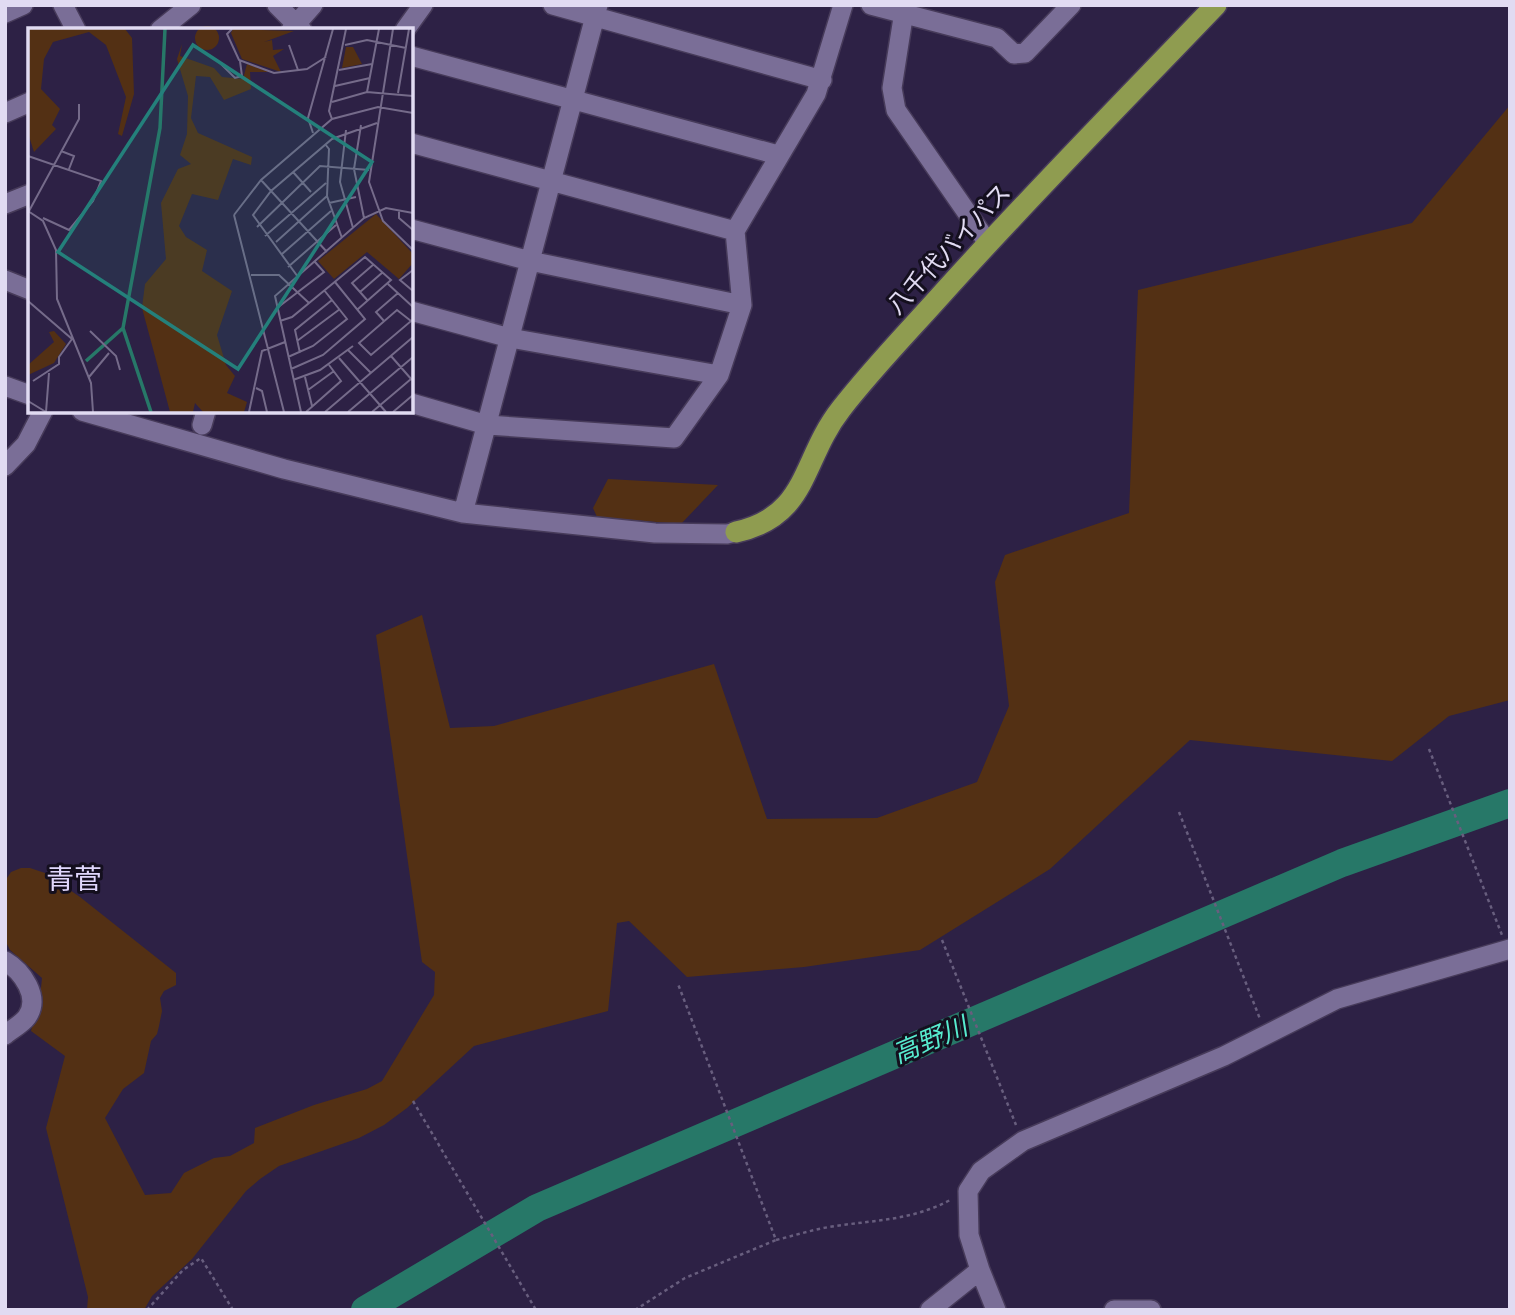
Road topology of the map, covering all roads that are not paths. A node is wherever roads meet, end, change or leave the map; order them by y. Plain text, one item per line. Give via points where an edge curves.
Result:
1 (23, 5) edge
2 (63, 5) edge
3 (191, 5) edge
4 (277, 5) edge
5 (313, 5) edge
6 (423, 5) edge
7 (553, 5) edge
8 (843, 5) edge
9 (871, 5) edge
10 (1071, 5) edge
11 (1216, 5) edge
12 (904, 10) edge
13 (597, 11) edge
14 (5, 13) edge
15 (75, 28) edge
16 (162, 28) edge
17 (297, 28) edge
18 (406, 28) edge
19 (413, 57) edge
20 (822, 80) junction
21 (573, 100) junction
22 (28, 103) edge
23 (5, 113) edge
24 (413, 144) edge
25 (778, 155) junction
26 (551, 181) junction
27 (28, 195) edge
28 (5, 204) edge
29 (413, 230) edge
30 (735, 231) junction
31 (988, 243) junction
32 (530, 261) junction
33 (5, 280) edge
34 (28, 289) edge
35 (743, 305) junction
36 (413, 312) edge
37 (510, 338) junction
38 (719, 375) junction
39 (5, 386) edge
40 (28, 394) edge
41 (413, 403) edge
42 (42, 413) edge
43 (89, 413) edge
44 (487, 425) junction
45 (5, 466) edge
46 (463, 513) junction
47 (736, 532) joint
48 (1509, 950) edge
49 (5, 961) edge
50 (5, 1035) edge
51 (980, 1270) junction
52 (930, 1310) edge
53 (996, 1310) edge
54 (1114, 1310) edge
55 (1151, 1310) edge

1 - 14 street
2 - 15 street
3 - 16 street
4 - 17 street
5 - 17 street
6 - 18 street
7 - 13 street
8 - 20 street
9 - 12 street
10 - 12 street via 1025,53 1014,54 997,38
11 - 31 highway, 八千代バイパス
12 - 31 street via 892,88 895,110
13 - 20 street
13 - 21 street
19 - 21 street
20 - 25 street
21 - 25 street
21 - 26 street
22 - 23 street
24 - 26 street
25 - 30 street
26 - 30 street
26 - 32 street
27 - 28 street
29 - 32 street
30 - 35 street
31 - 47 highway, 八千代バイパス via 834,417 789,503 758,527
32 - 35 street
32 - 37 street
33 - 34 street
35 - 38 street
36 - 37 street
37 - 38 street
37 - 44 street
38 - 44 street via 674,438
39 - 40 street
41 - 44 street
42 - 45 street via 26,444
43 - 46 street via 197,446
44 - 46 street
46 - 47 street via 655,533
48 - 51 street via 1338,999 1224,1056 1023,1141 981,1171 968,1191 969,1235
49 - 50 street via 28,984 32,1003 27,1017
51 - 52 street
51 - 53 street
54 - 55 street

